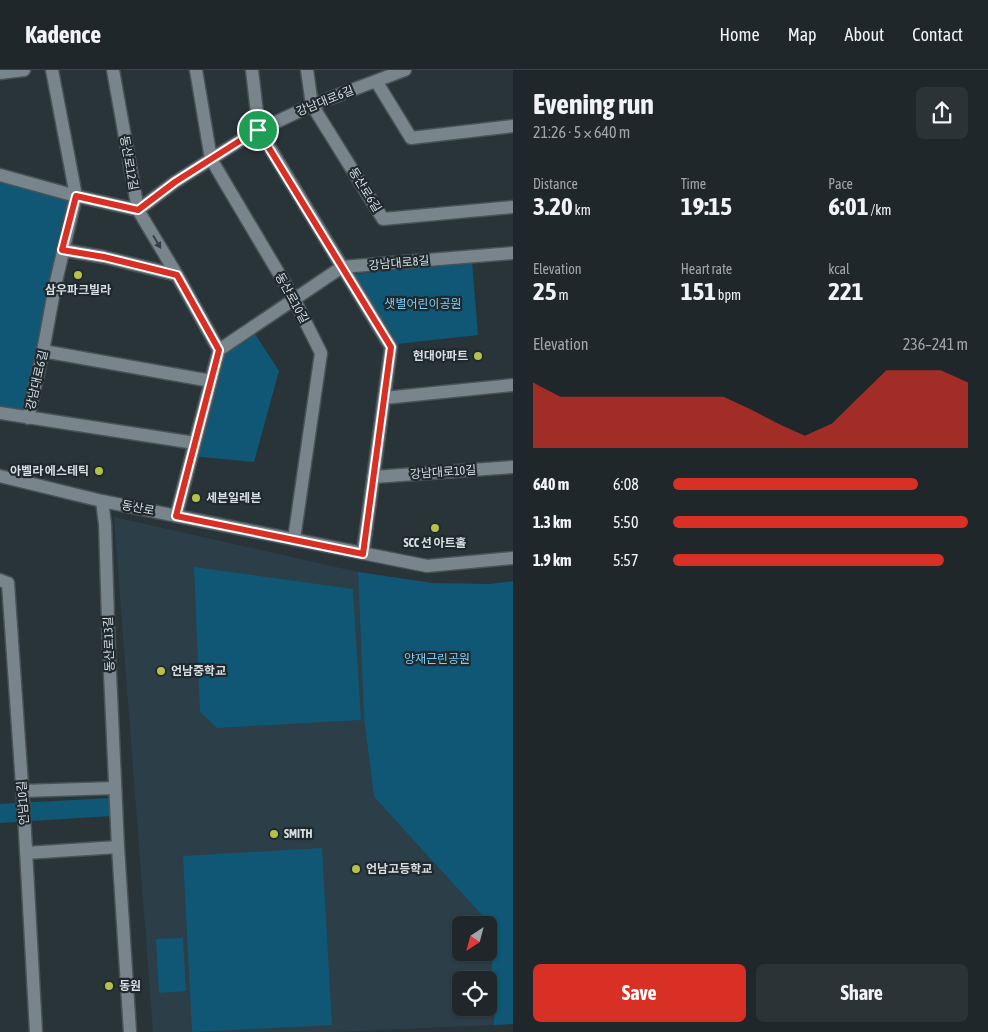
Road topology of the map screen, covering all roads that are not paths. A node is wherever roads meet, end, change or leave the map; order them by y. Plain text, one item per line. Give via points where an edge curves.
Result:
1 (24, 70) edge
2 (52, 70) edge
3 (113, 70) edge
4 (196, 70) edge
5 (252, 70) edge
6 (307, 70) edge
7 (405, 70) edge
8 (0, 73) edge
9 (391, 73) edge
10 (376, 81) junction
11 (312, 105) junction
12 (513, 126) edge
13 (258, 130) junction
14 (211, 159) junction
15 (0, 175) edge
16 (76, 196) junction
17 (513, 207) edge
18 (138, 210) junction
19 (62, 250) junction
20 (513, 253) edge
21 (342, 267) junction
22 (177, 275) junction
23 (294, 299) junction
24 (219, 350) junction
25 (44, 352) junction
26 (211, 381) junction
27 (513, 385) edge
28 (384, 398) junction
29 (0, 413) edge
30 (28, 418) junction
31 (195, 443) junction
32 (513, 466) edge
33 (0, 476) edge
34 (373, 477) junction
35 (102, 501) junction
36 (176, 516) junction
37 (294, 540) junction
38 (363, 554) junction
39 (513, 558) edge
40 (0, 580) edge
41 (115, 788) junction
42 (22, 792) junction
43 (118, 847) junction
44 (26, 853) junction
45 (36, 1032) edge
46 (130, 1032) edge

1 - 8 street
2 - 16 street
3 - 18 street, 동산로12길
4 - 14 street, 동산로10길
5 - 13 street
6 - 11 street, 동산로6길
7 - 9 street, 강남대로6길
9 - 10 street, 강남대로6길
10 - 11 street, 강남대로6길
10 - 12 street via 411,138
11 - 13 street, 강남대로6길
11 - 17 street, 동산로6길 via 383,219
13 - 14 street, 강남대로6길
13 - 21 street
14 - 18 street, 강남대로6길
14 - 23 street, 동산로10길
15 - 16 street
16 - 18 street
16 - 19 street, 강남대로6길
18 -> 22 street, 동산로12길
19 - 22 street
19 - 25 street, 강남대로6길
20 - 21 street, 강남대로8길
21 - 23 street, 강남대로8길
21 - 28 street via 391,347
22 - 24 street, 동산로12길
23 - 24 street, 강남대로8길
23 - 37 street, 동산로10길 via 321,353
24 - 26 street
25 - 26 street
25 - 30 street, 강남대로6길
26 - 31 street
27 - 28 street
28 - 34 street
29 - 30 street
30 - 31 street
31 - 36 street
32 - 34 street, 강남대로10길
33 - 35 street, 동산로
34 - 38 street
35 - 36 street, 동산로
35 - 41 street, 동산로13길
36 - 37 street, 동산로
37 - 38 street, 동산로
38 - 39 street, 동산로 via 427,566
40 - 42 street, 언남10길 via 8,583
41 - 42 street
41 - 43 street, 동산로13길
42 - 44 street, 언남10길
43 - 44 street
43 - 46 street, 동산로13길
44 - 45 street, 언남10길

